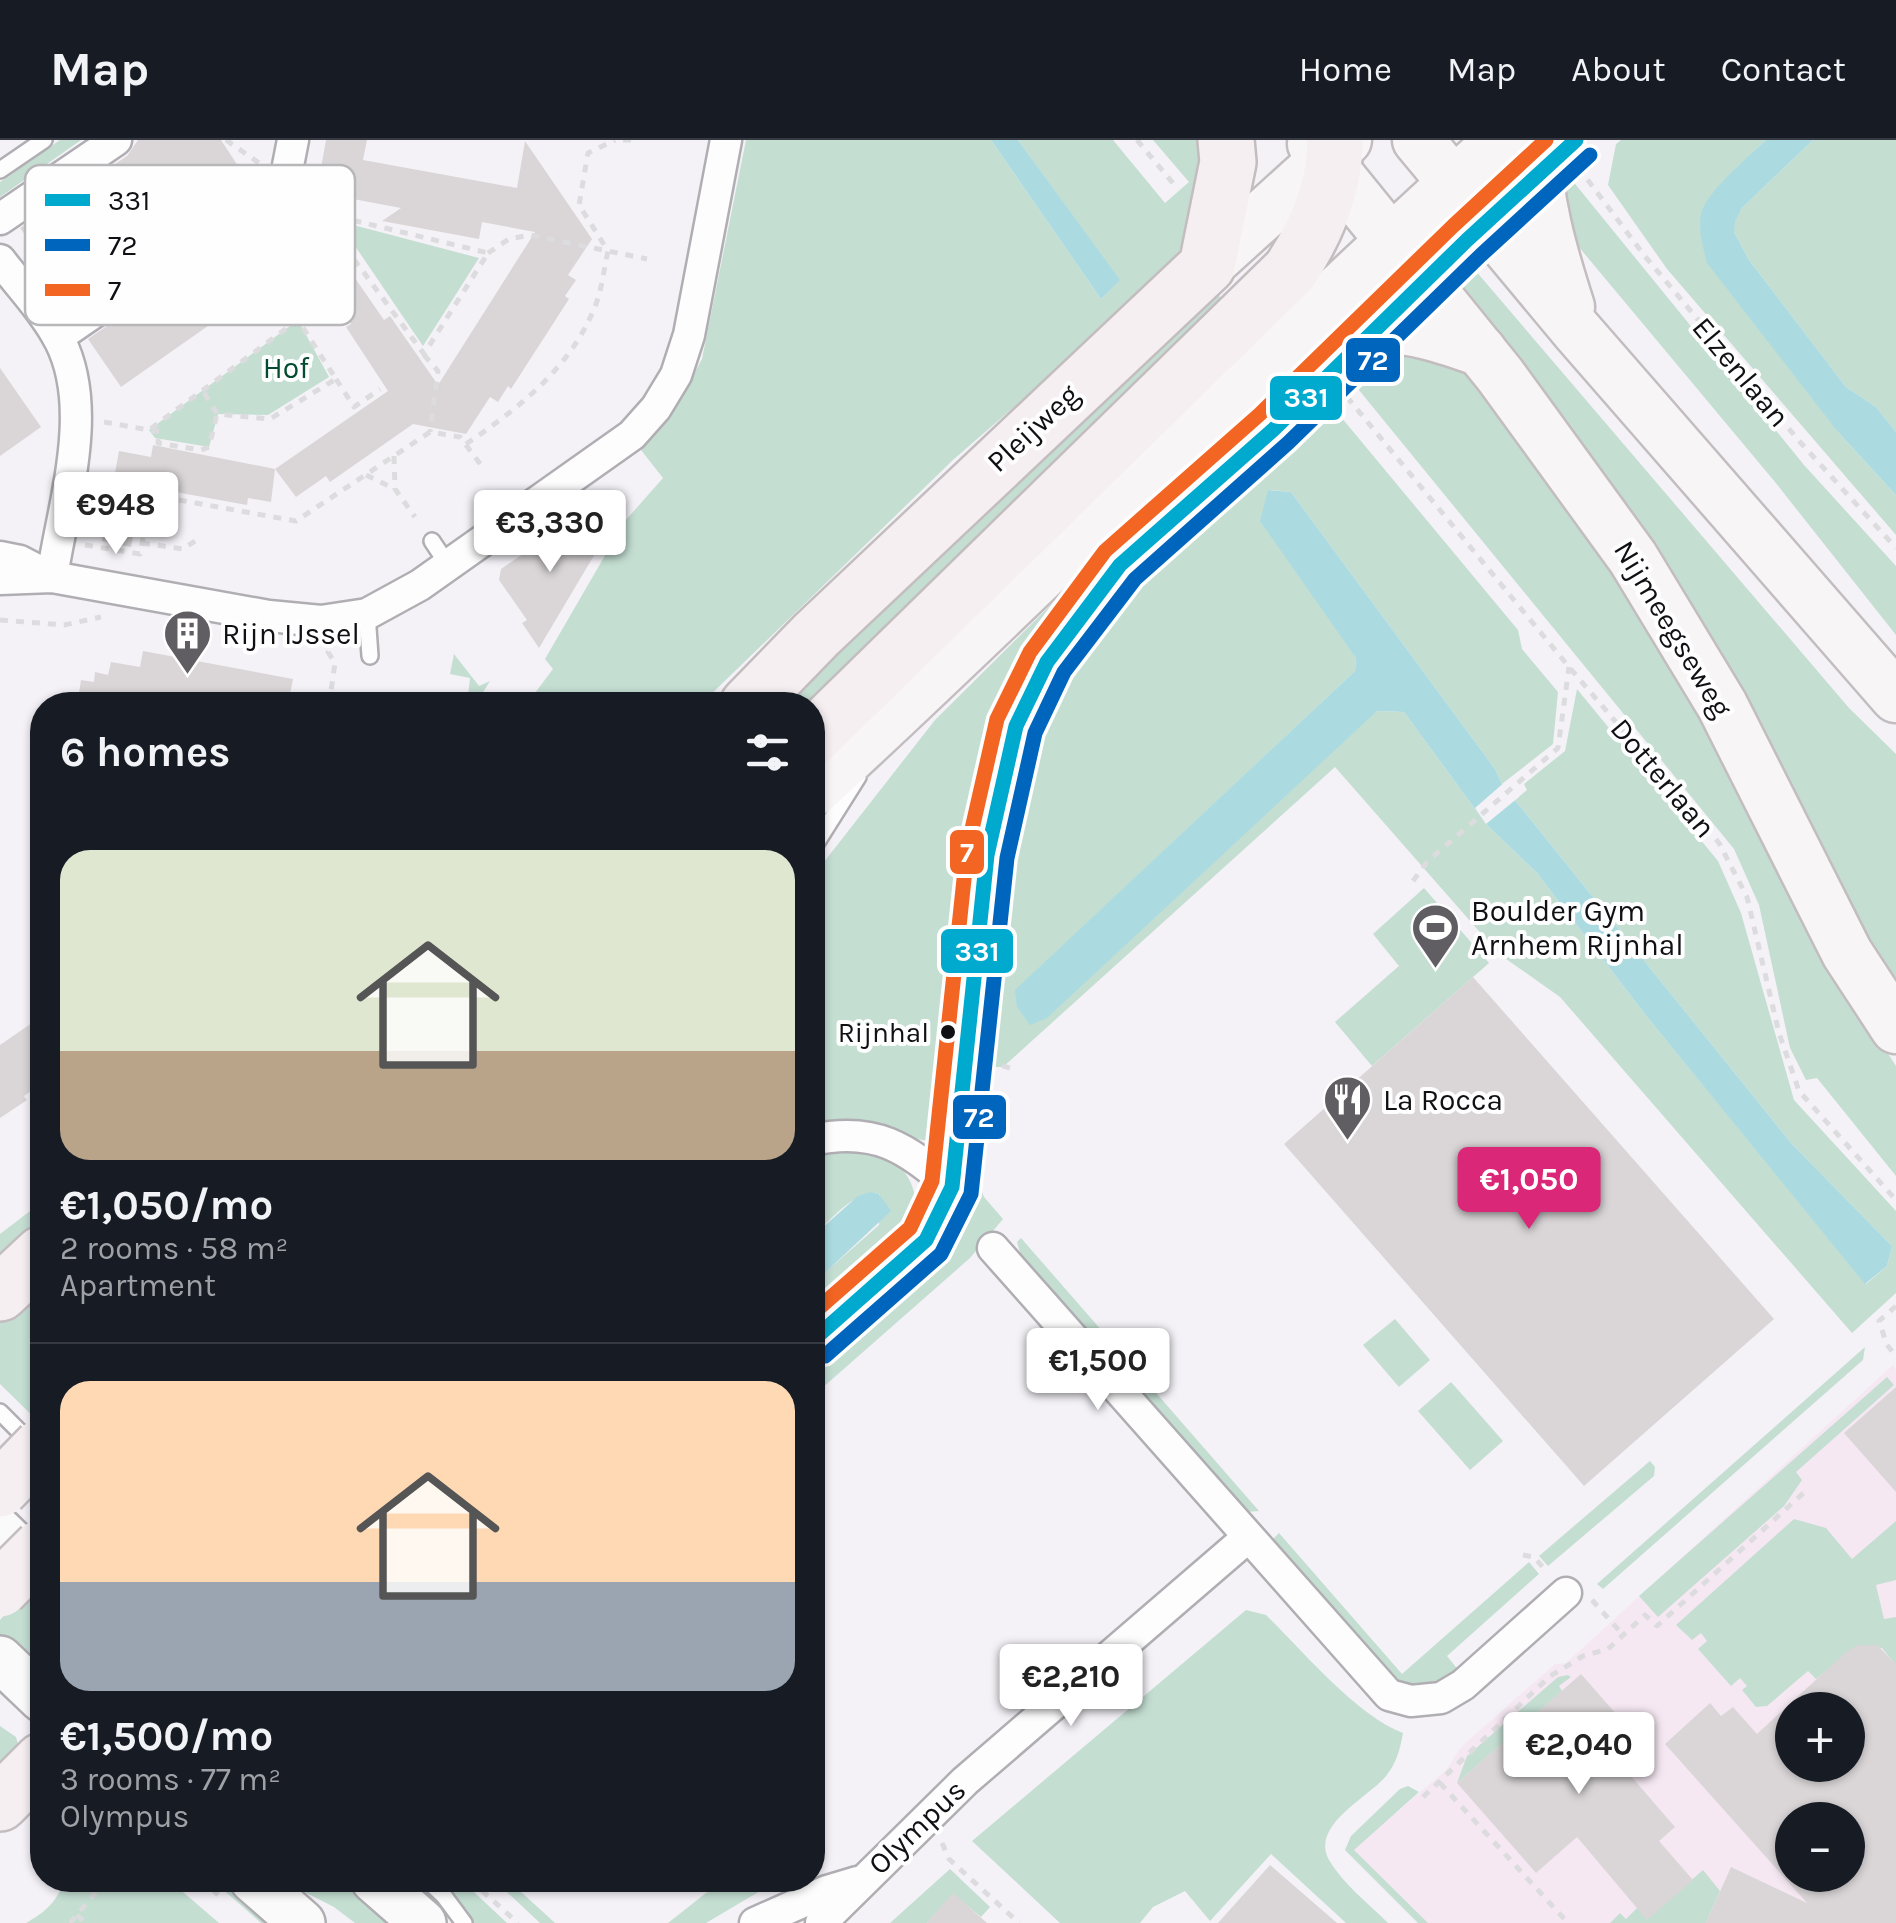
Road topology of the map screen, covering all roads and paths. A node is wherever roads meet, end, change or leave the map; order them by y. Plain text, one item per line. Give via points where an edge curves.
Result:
1 (44, 140) edge
2 (116, 140) edge
3 (226, 140) edge
4 (293, 140) edge
5 (590, 140) edge
6 (614, 140) edge
7 (623, 140) edge
8 (638, 140) edge
9 (726, 140) edge
10 (1137, 140) edge
11 (1226, 140) edge
12 (1415, 140) edge
13 (1501, 140) edge
14 (1576, 140) edge
15 (588, 153) junction
16 (1535, 159) edge
17 (1328, 162) edge
18 (79, 165) edge
19 (262, 165) edge
20 (288, 165) edge
21 (0, 170) edge
22 (1176, 188) dead end
23 (1595, 188) dead end
24 (25, 202) edge
25 (0, 219) edge
26 (355, 221) edge
27 (1414, 230) junction
28 (1477, 232) junction
29 (608, 251) junction
30 (488, 253) junction
31 (646, 259) dead end
32 (0, 260) edge
33 (355, 260) edge
34 (1207, 266) junction
35 (25, 293) edge
36 (49, 325) edge
37 (75, 325) edge
38 (292, 325) edge
39 (301, 325) edge
40 (1379, 326) junction
41 (1577, 330) junction
42 (58, 337) junction
43 (1482, 351) junction
44 (424, 354) junction
45 (336, 378) junction
46 (380, 389) dead end
47 (205, 394) junction
48 (1348, 397) dead end
49 (218, 414) junction
50 (77, 417) junction
51 (149, 430) junction
52 (430, 432) junction
53 (466, 444) junction
54 (1171, 452) junction
55 (394, 455) junction
56 (484, 469) dead end
57 (366, 474) junction
58 (395, 488) junction
59 (415, 517) dead end
60 (58, 540) junction
61 (195, 541) dead end
62 (142, 542) junction
63 (1896, 548) edge
64 (0, 557) edge
65 (52, 578) junction
66 (0, 579) edge
67 (366, 614) junction
68 (335, 619) junction
69 (0, 620) edge
70 (43, 624) dead end
71 (816, 635) junction
72 (370, 656) dead end
73 (1569, 668) junction
74 (332, 692) edge
75 (742, 692) edge
76 (761, 692) edge
77 (1896, 697) edge
78 (894, 718) junction
79 (825, 725) edge
80 (825, 780) edge
81 (825, 829) edge
82 (1413, 881) dead end
83 (1896, 1028) edge
84 (825, 1137) edge
85 (952, 1187) junction
86 (1896, 1200) edge
87 (992, 1248) dead end
88 (30, 1265) edge
89 (0, 1293) edge
90 (1896, 1306) edge
91 (825, 1329) edge
92 (1896, 1356) edge
93 (0, 1412) edge
94 (30, 1442) edge
95 (30, 1458) edge
96 (1810, 1488) dead end
97 (0, 1489) edge
98 (1247, 1538) junction
99 (1566, 1593) dead end
100 (1597, 1606) dead end
101 (1623, 1635) junction
102 (0, 1658) edge
103 (30, 1687) edge
104 (30, 1773) edge
105 (1440, 1783) junction
106 (1423, 1797) dead end
107 (0, 1803) edge
108 (950, 1859) dead end
109 (860, 1882) junction
110 (825, 1891) edge
111 (96, 1892) edge
112 (267, 1892) edge
113 (388, 1892) edge
114 (440, 1892) edge
115 (483, 1892) edge
116 (823, 1892) edge
117 (77, 1915) junction
118 (759, 1922) edge
119 (70, 1923) edge
120 (86, 1923) edge
121 (302, 1923) edge
122 (423, 1923) edge
123 (464, 1923) edge
124 (518, 1923) edge
125 (821, 1923) edge
126 (1019, 1923) edge
127 (1568, 1923) edge

1 - 21 lane
2 - 18 street
3 - 19 path
4 - 20 street
5 - 15 path
6 - 15 path
7 - 8 path
9 - 67 street via 688,335 676,375 656,408 632,436 440,553 420,585
10 - 22 path
11 - 34 highway via 1228,162
12 - 27 main road, Nijmeegseweg
13 - 27 main road
14 - 16 lane
15 - 29 path via 579,204
16 - 28 lane
16 - 41 main road via 1548,240
17 - 27 main road, Nijmeegseweg
17 - 34 main road, Pleijweg
17 - 79 highway via 1308,244 1290,271
23 - 63 path, Elzenlaan via 1800,442
24 - 25 street
26 - 30 path
27 - 28 main road, Nijmeegseweg
27 - 28 lane
27 - 40 lane
27 - 43 main road, Nijmeegseweg
27 - 54 main road via 1266,358
28 - 41 main road, Nijmeegseweg
29 - 30 path via 530,235
29 - 31 path
29 - 53 path via 597,302 565,358 530,396
30 - 44 path
32 - 35 street
33 - 44 path
34 - 71 highway, Pleijweg
36 - 42 street
37 - 42 street
38 - 47 path
39 - 45 path
40 - 43 main road
40 - 54 main road via 1324,341
40 - 85 lane via 1120,565 1047,662 1016,726 987,855
41 - 77 main road, Nijmeegseweg
42 - 50 street via 70,362
43 - 83 main road, Nijmeegseweg via 1643,574 1722,705 1847,953
44 - 52 path via 438,371
45 - 46 path via 354,407
45 - 49 path via 270,419
47 - 49 path
47 - 51 path
48 - 73 path, Dotterlaan
49 - 51 path via 209,447 201,450 158,443 159,432
50 - 51 path
50 - 60 street
52 - 53 path
52 - 55 path
53 - 56 path
54 - 78 main road
55 - 57 path
55 - 58 path
57 - 58 path
57 - 62 path via 296,521 151,495
58 - 59 path
60 - 62 path via 140,554
60 - 65 street
61 - 62 path via 184,549
64 - 65 street
65 - 66 street
65 - 68 street via 268,616
67 - 68 street
67 - 72 lane
68 - 74 path via 337,642 328,652 335,663
69 - 70 path
71 - 75 highway
71 - 76 highway, Pleijweg
73 - 82 path via 1558,748
73 - 86 path, Dotterlaan via 1734,867 1799,1091
78 - 80 main road
78 - 81 lane
84 - 85 street via 886,1140 913,1153
85 - 91 lane via 926,1240
87 - 98 street
88 - 89 highway
90 - 92 path via 1880,1321
93 - 94 lane
95 - 97 highway, bridge
96 - 101 path via 1657,1626 1645,1615
98 - 99 street via 1389,1695 1411,1701 1441,1698 1463,1684
98 - 109 street, Olympus via 965,1781
100 - 101 path
101 - 105 path via 1549,1677
102 - 103 street
104 - 107 highway
105 - 106 path
105 - 127 path
108 - 126 path
109 - 110 street, Olympus
109 - 125 street, Olympus
111 - 117 path
112 - 121 street
113 - 122 street
114 - 123 lane
115 - 124 path
116 - 118 street, Olympus
117 - 119 path
117 - 120 path

